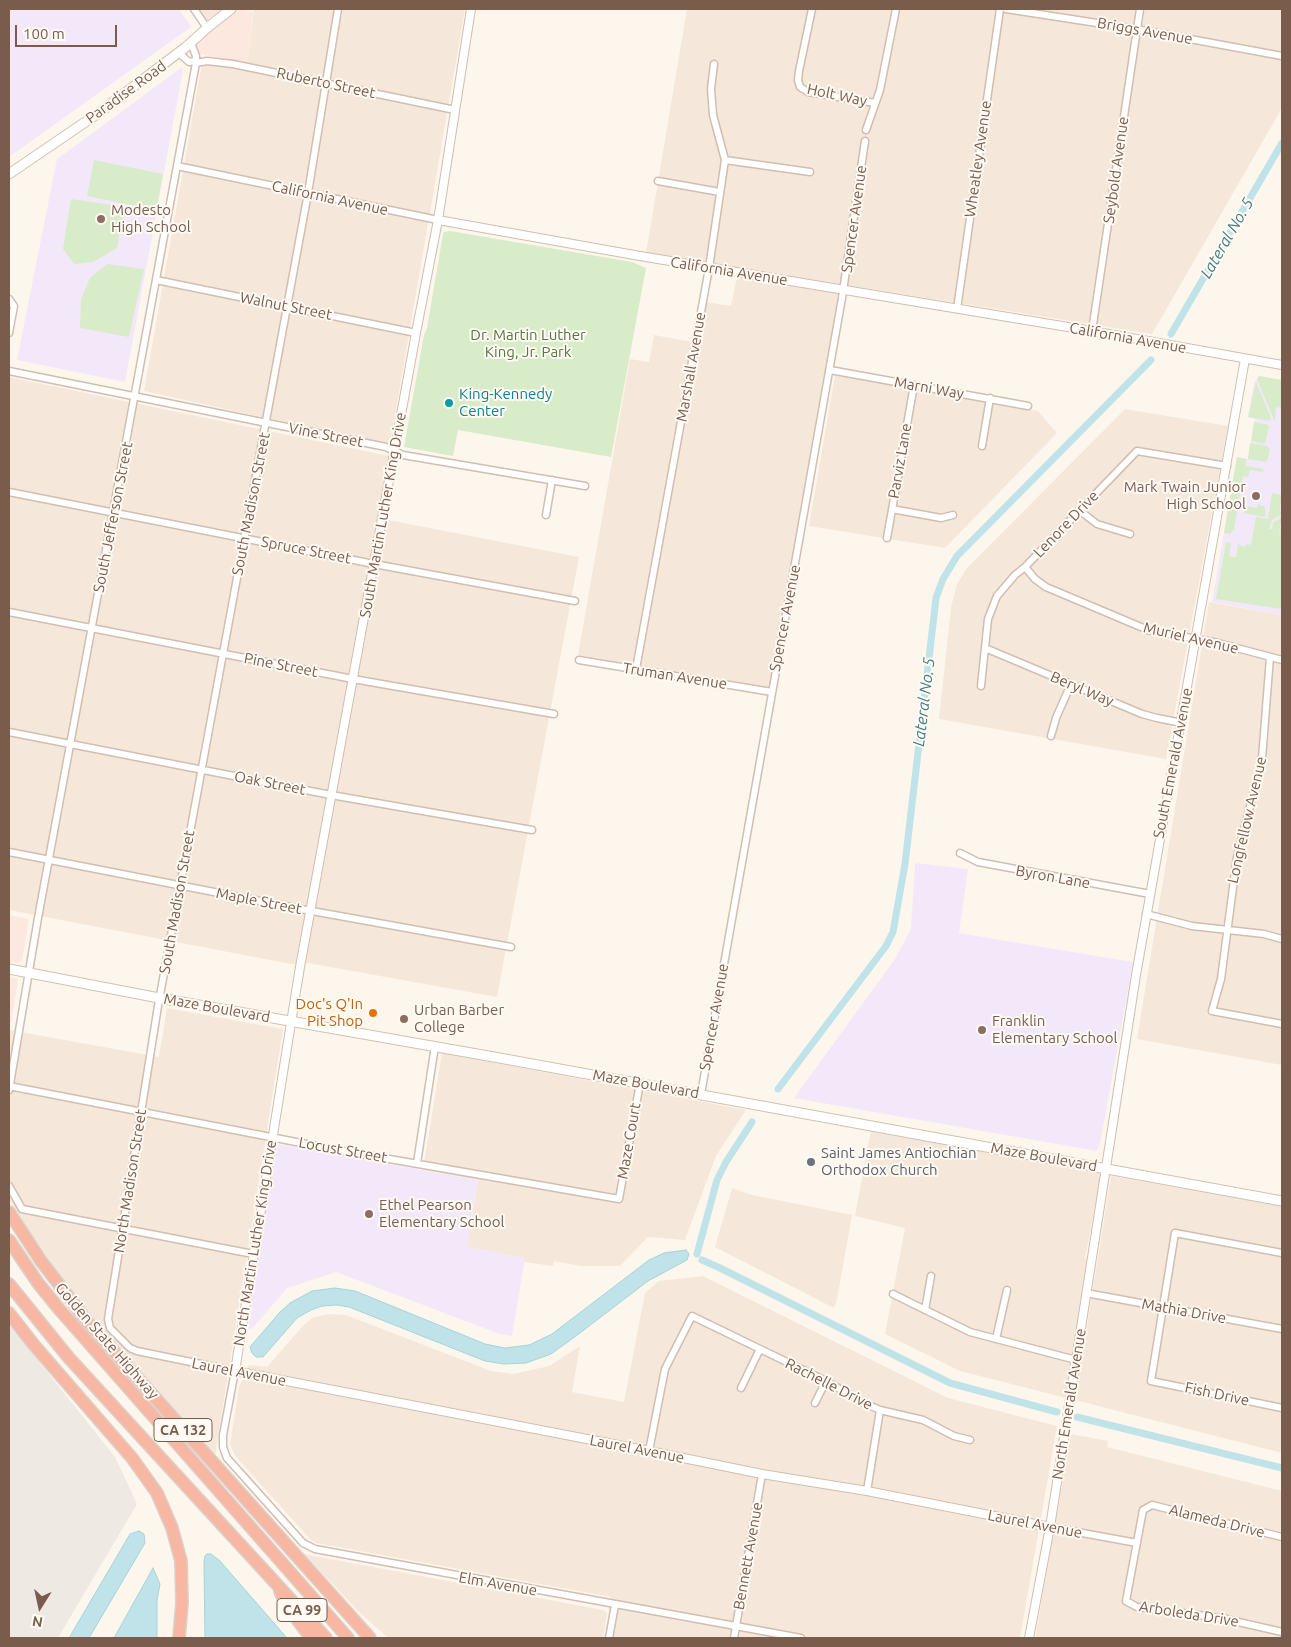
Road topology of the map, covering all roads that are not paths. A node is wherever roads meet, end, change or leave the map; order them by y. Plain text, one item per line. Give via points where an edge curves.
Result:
1 (194, 9) edge
2 (231, 9) edge
3 (338, 9) edge
4 (471, 9) edge
5 (812, 9) edge
6 (896, 9) edge
7 (1000, 9) edge
8 (1006, 9) edge
9 (1140, 9) edge
10 (207, 28) junction
11 (1136, 29) junction
12 (191, 43) junction
13 (179, 53) junction
14 (1282, 56) edge
15 (195, 62) junction
16 (714, 64) dead end
17 (327, 83) junction
18 (875, 103) junction
19 (455, 110) junction
20 (866, 130) dead end
21 (865, 141) dead end
22 (725, 160) junction
23 (177, 166) junction
24 (810, 172) dead end
25 (9, 174) edge
26 (658, 181) dead end
27 (720, 192) junction
28 (308, 193) junction
29 (438, 220) junction
30 (709, 268) junction
31 (156, 280) junction
32 (844, 290) junction
33 (9, 299) edge
34 (287, 306) junction
35 (957, 309) junction
36 (1092, 331) junction
37 (9, 333) edge
38 (416, 333) junction
39 (1245, 359) junction
40 (1282, 365) edge
41 (830, 370) junction
42 (9, 371) edge
43 (914, 385) junction
44 (135, 396) junction
45 (990, 398) junction
46 (1028, 406) dead end
47 (266, 423) junction
48 (982, 446) dead end
49 (395, 451) junction
50 (1227, 466) junction
51 (552, 480) junction
52 (585, 486) dead end
53 (9, 492) edge
54 (892, 509) junction
55 (1079, 510) junction
56 (114, 513) junction
57 (546, 515) dead end
58 (952, 515) dead end
59 (1130, 534) dead end
60 (244, 538) junction
61 (887, 538) dead end
62 (374, 564) junction
63 (1025, 567) junction
64 (574, 601) dead end
65 (9, 612) edge
66 (92, 628) junction
67 (1196, 640) junction
68 (985, 648) junction
69 (223, 654) junction
70 (1270, 657) junction
71 (579, 660) dead end
72 (1282, 660) edge
73 (636, 669) junction
74 (353, 679) junction
75 (1071, 684) junction
76 (980, 686) dead end
77 (772, 692) junction
78 (554, 714) dead end
79 (1182, 723) junction
80 (9, 732) edge
81 (1051, 736) dead end
82 (70, 744) junction
83 (201, 770) junction
84 (331, 795) junction
85 (532, 830) dead end
86 (9, 852) edge
87 (960, 853) dead end
88 (48, 860) junction
89 (180, 886) junction
90 (1150, 894) junction
91 (311, 911) junction
92 (1146, 914) junction
93 (1227, 929) junction
94 (1282, 939) edge
95 (511, 947) dead end
96 (9, 969) edge
97 (28, 973) junction
98 (159, 998) junction
99 (291, 1021) junction
100 (1282, 1024) edge
101 (436, 1046) junction
102 (640, 1083) junction
103 (9, 1088) edge
104 (700, 1094) junction
105 (141, 1112) junction
106 (271, 1138) junction
107 (417, 1163) junction
108 (1105, 1168) junction
109 (9, 1186) edge
110 (619, 1199) joint
111 (1282, 1200) edge
112 (9, 1212) edge
113 (123, 1229) junction
114 (9, 1240) edge
115 (1282, 1253) edge
116 (253, 1254) junction
117 (931, 1276) dead end
118 (9, 1284) edge
119 (1007, 1290) dead end
120 (1086, 1293) junction
121 (894, 1294) dead end
122 (9, 1297) edge
123 (1163, 1307) junction
124 (925, 1310) junction
125 (9, 1313) edge
126 (1282, 1329) edge
127 (996, 1339) junction
128 (760, 1349) junction
129 (137, 1351) joint
130 (1076, 1360) junction
131 (235, 1371) junction
132 (826, 1380) junction
133 (741, 1388) dead end
134 (101, 1394) junction
135 (815, 1403) dead end
136 (1282, 1408) edge
137 (880, 1410) junction
138 (970, 1440) dead end
139 (649, 1451) junction
140 (230, 1463) joint
141 (762, 1474) junction
142 (867, 1491) junction
143 (1050, 1528) junction
144 (1282, 1538) edge
145 (1137, 1543) junction
146 (276, 1582) junction
147 (615, 1605) junction
148 (736, 1627) junction
149 (1282, 1632) edge
150 (179, 1638) edge
151 (311, 1638) edge
152 (326, 1638) edge
153 (348, 1638) edge
154 (370, 1638) edge
155 (609, 1638) edge
156 (734, 1638) edge
157 (801, 1638) edge
158 (1029, 1638) edge

1 - 10 street
2 - 10 main road, Paradise Road
3 - 17 street, South Madison Street
4 - 19 street, South Martin Luther King Drive
5 - 18 street, Holt Way via 799,70 800,87 808,92
6 - 18 street
7 - 35 street, Wheatley Avenue
8 - 11 street, Briggs Avenue
9 - 11 street, Seybold Avenue
10 - 12 main road, Paradise Road
11 - 14 street, Briggs Avenue
11 - 36 street, Seybold Avenue
12 - 13 main road, Paradise Road
12 - 15 street, South Jefferson Street
13 - 15 street via 189,62
13 - 25 main road, Paradise Road
15 - 17 street, Ruberto Street via 233,64
15 - 23 street, South Jefferson Street
16 - 22 street, Marshall Avenue via 711,89 713,115
17 - 19 street, Ruberto Street
17 - 28 street, South Madison Street
18 - 20 street
19 - 29 street, South Martin Luther King Drive
21 - 32 street, Spencer Avenue
22 - 24 street
22 - 27 street, Marshall Avenue
23 - 28 street, California Avenue
23 - 31 street, South Jefferson Street
26 - 27 street
27 - 30 street, Marshall Avenue
28 - 29 street, California Avenue
28 - 34 street, South Madison Street
29 - 30 street, California Avenue
29 - 38 street, South Martin Luther King Drive
30 - 32 street, California Avenue
30 - 73 street, Marshall Avenue
31 - 34 street, Walnut Street
31 - 44 street, South Jefferson Street
32 - 35 street, California Avenue
32 - 41 street, Spencer Avenue
33 - 37 street via 14,306
34 - 38 street, Walnut Street
34 - 47 street, South Madison Street
35 - 36 street, California Avenue
36 - 39 street, California Avenue
38 - 49 street, South Martin Luther King Drive
39 - 40 street, California Avenue
39 - 50 street, South Emerald Avenue
41 - 43 street, Marni Way
41 - 77 street, Spencer Avenue
42 - 44 street, Vine Street
43 - 45 street, Marni Way
43 - 54 street, Parviz Lane
44 - 47 street, Vine Street
44 - 56 street, South Jefferson Street
45 - 46 street, Marni Way
45 - 48 street
47 - 49 street, Vine Street
47 - 60 street, South Madison Street
49 - 51 street, Vine Street
49 - 62 street, South Martin Luther King Drive
50 - 55 street, Lenore Drive via 1137,451
50 - 67 street, South Emerald Avenue
51 - 52 street, Vine Street
51 - 57 street
53 - 56 street, Spruce Street
54 - 58 street via 941,518
54 - 61 street, Parviz Lane
55 - 59 street via 1097,524
55 - 63 street, Lenore Drive
56 - 60 street, Spruce Street
56 - 66 street, South Jefferson Street
60 - 62 street, Spruce Street
60 - 69 street, South Madison Street
62 - 64 street, Spruce Street
62 - 74 street, South Martin Luther King Drive
63 - 67 street, Muriel Avenue via 1046,587 1148,630
63 - 68 street, Lenore Drive via 997,596 988,619
65 - 66 street, Pine Street
66 - 69 street, Pine Street
66 - 82 street, South Jefferson Street
67 - 70 street, Muriel Avenue
67 - 79 street, South Emerald Avenue
68 - 75 street, Beryl Way
68 - 76 street, Lenore Drive
69 - 74 street, Pine Street
69 - 83 street, South Madison Street
70 - 72 street, Muriel Avenue
70 - 93 street, Longfellow Avenue via 1262,759 1237,857
71 - 73 street, Truman Avenue
73 - 77 street, Truman Avenue
74 - 78 street, Pine Street
74 - 84 street, South Martin Luther King Drive
75 - 79 street, Beryl Way via 1142,714
75 - 81 street
77 - 104 street, Spencer Avenue
79 - 90 street, South Emerald Avenue
80 - 82 street, Oak Street
82 - 83 street, Oak Street
82 - 88 street, South Jefferson Street
83 - 84 street, Oak Street
83 - 89 street, South Madison Street
84 - 85 street, Oak Street
84 - 91 street, South Martin Luther King Drive
86 - 88 street, Maple Street
87 - 90 street, Byron Lane via 984,864
88 - 89 street, Maple Street
88 - 97 street, South Jefferson Street
89 - 91 street, Maple Street
89 - 98 street, South Madison Street
90 - 92 street, South Emerald Avenue
91 - 95 street, Maple Street
91 - 99 street, South Martin Luther King Drive
92 - 93 street via 1192,926
92 - 108 street, South Emerald Avenue
93 - 94 street
93 - 100 street, Longfellow Avenue via 1221,979 1212,1011
96 - 97 main road, Maze Boulevard
97 - 98 main road, Maze Boulevard
97 - 103 street, South Jefferson Street
98 - 99 main road, Maze Boulevard
98 - 105 street, North Madison Street
99 - 101 main road, Maze Boulevard
99 - 106 street, North Martin Luther King Drive
101 - 102 main road, Maze Boulevard
101 - 107 street
102 - 104 main road, Maze Boulevard
102 - 110 street, Maze Court
103 - 105 street, Locust Street
104 - 108 main road, Maze Boulevard
105 - 106 street, Locust Street
105 - 113 street, North Madison Street
106 - 107 street, Locust Street
106 - 116 street, North Martin Luther King Drive
107 - 110 street, Locust Street
108 - 111 main road, Maze Boulevard
108 - 120 street, North Emerald Avenue
109 - 113 street via 22,1209
112 - 154 highway, CA 132 via 41,1261 90,1325
113 - 116 street
113 - 129 street, North Madison Street via 108,1319 110,1328
114 - 153 highway, Golden State Highway / CA 99 via 59,1309
115 - 123 street via 1175,1233
116 - 131 street, North Martin Luther King Drive
117 - 124 street
118 - 134 highway, CA 99 via 45,1331
119 - 127 street
120 - 123 street, Mathia Drive
120 - 130 street, North Emerald Avenue
121 - 124 street
122 - 134 highway via 53,1351
123 - 126 street, Mathia Drive
123 - 136 street, Fish Drive via 1152,1381
124 - 127 street via 970,1332
125 - 150 highway via 132,1458 157,1493 181,1561
127 - 130 street
128 - 132 street, Rachelle Drive
128 - 133 street
128 - 139 street, Rachelle Drive via 692,1316 665,1369
129 - 131 street, Laurel Avenue
130 - 143 street, North Emerald Avenue
131 - 139 street, Laurel Avenue
131 - 140 street, North Martin Luther King Drive via 223,1441
132 - 135 street
132 - 137 street, Rachelle Drive
134 - 146 highway, CA 99
137 - 138 street, Rachelle Drive via 923,1420 944,1432
137 - 142 street
139 - 141 street, Laurel Avenue
140 - 147 street, Elm Avenue via 303,1542 315,1550
141 - 142 street, Laurel Avenue
141 - 148 street, Bennett Avenue
142 - 143 street, Laurel Avenue
143 - 145 street, Laurel Avenue
143 - 158 street, North Emerald Avenue
144 - 145 street, Alameda Drive via 1152,1505 1143,1510
145 - 149 street, Arboleda Drive via 1126,1601 1137,1607 1221,1618
146 - 151 highway via 285,1603
146 - 152 highway, CA 99
147 - 148 street, Elm Avenue
147 - 155 street
148 - 156 street, Bennett Avenue
148 - 157 street, Elm Avenue

